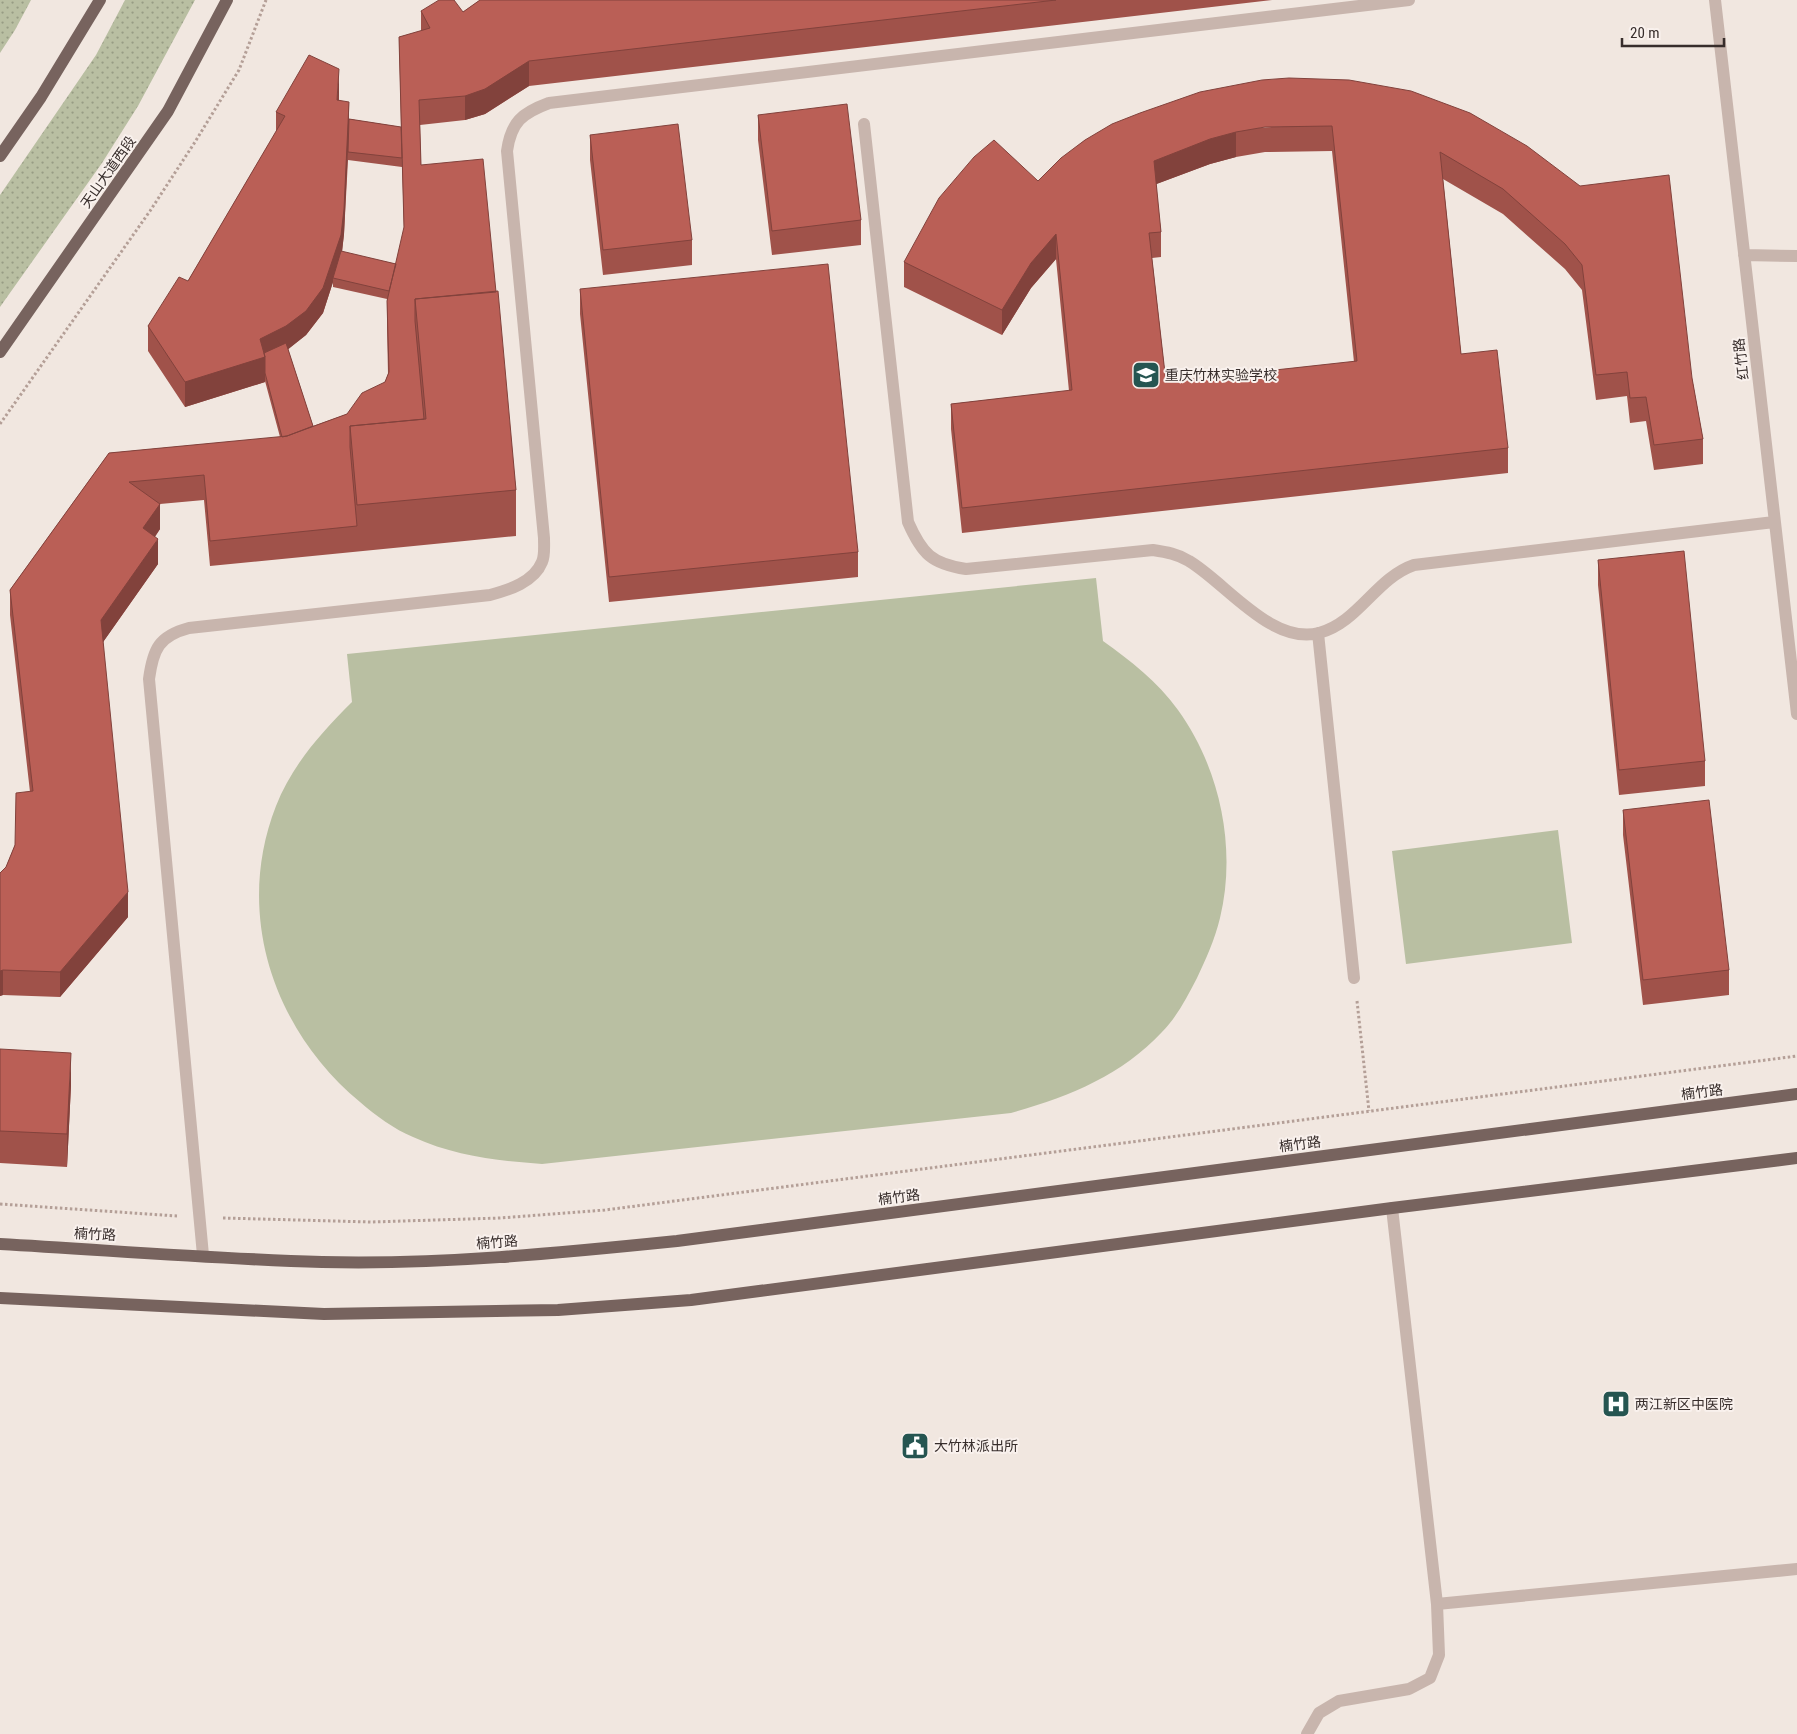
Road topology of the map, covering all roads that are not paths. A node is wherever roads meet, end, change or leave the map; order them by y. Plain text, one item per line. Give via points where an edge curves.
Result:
1 (100, 0) edge
2 (227, 0) edge
3 (1409, 0) edge
4 (1715, 0) edge
5 (864, 124) dead end
6 (0, 156) edge
7 (1744, 255) junction
8 (1797, 256) edge
9 (0, 352) edge
10 (1774, 522) junction
11 (1318, 633) junction
12 (1797, 714) edge
13 (1354, 978) road end
14 (1797, 1094) edge
15 (1797, 1158) edge
16 (1392, 1208) junction
17 (0, 1244) edge
18 (203, 1255) junction
19 (0, 1298) edge
20 (1797, 1569) edge
21 (1437, 1604) junction
22 (1307, 1734) edge

1 - 6 main road via 46,90
2 - 9 main road, 天山大道西段 via 168,111
3 - 18 street via 549,103 530,110 518,121 509,134 507,152 544,538 542,562 529,578 511,589 490,595 189,628 172,633 161,641 154,653 149,679
4 - 7 street, 红竹路
5 - 11 street via 908,522 929,557 946,566 966,569 1153,550 1173,553 1189,560 1264,620 1283,630 1300,634
7 - 8 street
7 - 10 street, 红竹路
10 - 11 street via 1414,565 1398,570 1350,615 1336,626
10 - 12 street, 红竹路
11 - 13 street
14 - 18 main road, 楠竹路 via 697,1238 559,1253 448,1261 322,1262
15 - 16 main road
16 - 19 main road via 691,1300 558,1310 324,1314
16 - 21 street
17 - 18 main road, 楠竹路
20 - 21 street
21 - 22 street via 1439,1655 1430,1678 1409,1689 1339,1701 1319,1712

